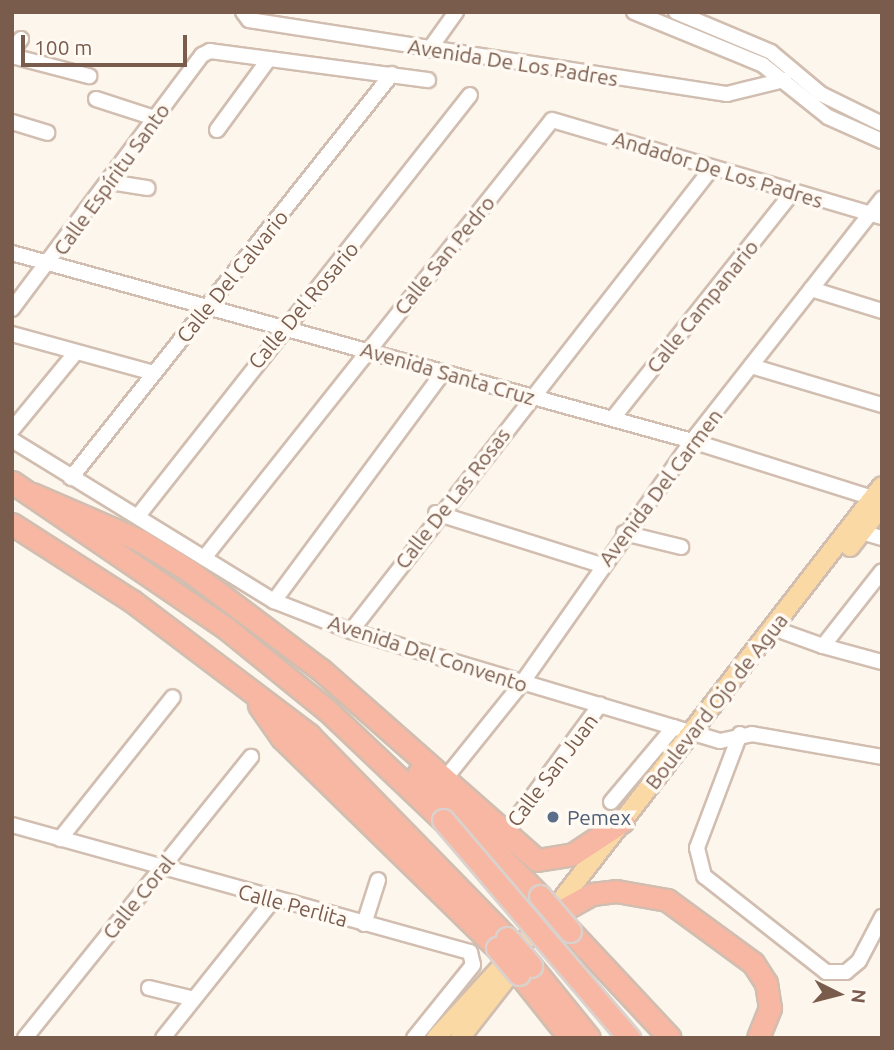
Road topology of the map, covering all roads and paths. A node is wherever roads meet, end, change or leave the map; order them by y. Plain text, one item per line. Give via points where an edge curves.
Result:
1 (243, 12) edge
2 (456, 12) edge
3 (634, 12) edge
4 (676, 12) edge
5 (15, 49) edge
6 (429, 50) junction
7 (269, 59) junction
8 (392, 74) junction
9 (89, 76) dead end
10 (428, 80) dead end
11 (785, 80) junction
12 (470, 95) dead end
13 (96, 99) dead end
14 (155, 118) junction
15 (555, 119) joint
16 (12, 122) edge
17 (882, 124) edge
18 (217, 130) dead end
19 (47, 133) dead end
20 (882, 141) edge
21 (712, 168) junction
22 (109, 182) junction
23 (148, 188) dead end
24 (792, 193) junction
25 (882, 199) edge
26 (876, 216) edge
27 (12, 253) edge
28 (48, 263) junction
29 (811, 289) junction
30 (210, 304) junction
31 (12, 309) edge
32 (882, 311) edge
33 (289, 328) junction
34 (12, 334) edge
35 (368, 351) junction
36 (76, 352) junction
37 (751, 366) junction
38 (154, 373) junction
39 (443, 373) junction
40 (533, 397) junction
41 (882, 405) edge
42 (612, 418) junction
43 (12, 430) edge
44 (12, 440) edge
45 (692, 441) junction
46 (71, 478) junction
47 (12, 482) edge
48 (32, 494) junction
49 (880, 498) edge
50 (436, 513) junction
51 (138, 516) junction
52 (12, 524) edge
53 (862, 532) junction
54 (624, 533) junction
55 (882, 538) edge
56 (681, 547) dead end
57 (204, 558) junction
58 (601, 565) junction
59 (882, 571) edge
60 (274, 601) junction
61 (351, 631) junction
62 (784, 632) junction
63 (823, 646) junction
64 (882, 662) edge
65 (320, 669) junction
66 (522, 683) junction
67 (173, 697) dead end
68 (600, 705) junction
69 (674, 727) junction
70 (698, 734) junction
71 (740, 734) junction
72 (251, 757) dead end
73 (882, 757) edge
74 (444, 780) junction
75 (611, 802) dead end
76 (623, 821) junction
77 (12, 825) edge
78 (504, 835) junction
79 (60, 839) junction
80 (159, 870) junction
81 (378, 880) dead end
82 (273, 900) junction
83 (561, 911) junction
84 (882, 917) edge
85 (364, 924) junction
86 (525, 970) junction
87 (149, 988) dead end
88 (497, 989) junction
89 (194, 999) junction
90 (25, 1038) edge
91 (163, 1038) edge
92 (414, 1038) edge
93 (436, 1038) edge
94 (449, 1038) edge
95 (460, 1038) edge
96 (570, 1038) edge
97 (589, 1038) edge
98 (629, 1038) edge
99 (670, 1038) edge
100 (758, 1038) edge

1 - 6 street, Avenida De Los Padres via 249,20
2 - 6 street
3 - 11 street via 763,65
4 - 17 street via 771,52 821,94
5 - 9 street
6 - 11 street, Avenida De Los Padres via 727,94
7 - 8 street
7 - 14 street, Calle Espíritu Santo via 211,51
7 - 18 street
8 - 10 street
8 - 30 street, Calle Del Calvario
11 - 20 street via 828,117
12 - 33 street, Calle Del Rosario
13 - 14 street
14 - 22 street, Calle Espíritu Santo
15 - 21 street, Andador De Los Padres
15 - 35 street, Calle San Pedro
16 - 19 street
21 - 24 street, Andador De Los Padres
21 - 40 street, Calle De Las Rosas
22 - 23 street
22 - 28 street, Calle Espíritu Santo
24 - 26 street, Andador De Los Padres
24 - 42 street, Calle Campanario
25 - 26 street, Avenida Del Carmen
26 - 29 street, Avenida Del Carmen
27 - 28 street, Avenida Santa Cruz
28 - 30 street, Avenida Santa Cruz
28 - 31 street, Calle Espíritu Santo
29 - 32 street
29 - 37 street, Avenida Del Carmen
30 - 33 street, Avenida Santa Cruz
30 - 38 street, Calle Del Calvario
33 - 35 street, Avenida Santa Cruz
33 - 51 street, Calle Del Rosario via 265,348
34 - 36 street
35 - 39 street, Avenida Santa Cruz
35 - 57 street, Calle San Pedro
36 - 38 street
36 - 43 street
37 - 41 street
37 - 45 street, Avenida Del Carmen
38 - 46 street, Calle Del Calvario
39 - 40 street, Avenida Santa Cruz
39 - 60 street
40 - 42 street, Avenida Santa Cruz
40 - 50 street, Calle De Las Rosas
42 - 45 street, Avenida Santa Cruz
44 - 46 street, Avenida Del Convento
45 - 49 street, Avenida Santa Cruz
45 - 54 street, Avenida Del Carmen
46 - 51 street, Avenida Del Convento
47 - 48 highway
48 - 65 highway via 139,540
48 - 98 highway, bridge via 236,636 443,820
49 - 53 main road, Boulevard Ojo de Agua
49 - 70 main road, Boulevard Ojo de Agua
50 - 58 street
50 - 61 street, Calle De Las Rosas
51 - 57 street, Avenida Del Convento
52 - 86 highway, bridge via 132,601 309,735 391,813
53 - 55 street
53 - 62 main road, Boulevard Ojo de Agua
54 - 56 street
54 - 58 street, Avenida Del Carmen
57 - 60 street, Avenida Del Convento
58 - 66 street, Avenida Del Carmen
59 - 63 street
60 - 61 street, Avenida Del Convento
61 - 66 street, Avenida Del Convento
62 - 63 street
62 - 70 main road, Boulevard Ojo de Agua
63 - 64 street
65 - 74 highway
65 - 99 highway, bridge
66 - 68 street, Avenida Del Convento
66 - 74 street, Avenida Del Carmen
67 - 79 street
68 - 69 street, Avenida Del Convento
68 - 78 street, Calle San Juan
69 - 70 street, Avenida Del Convento
69 - 75 street
70 - 71 street, Avenida Del Convento via 720,741
70 - 76 main road, Boulevard Ojo de Agua
70 - 83 main road, Boulevard Ojo de Agua
71 - 73 street, Avenida Del Convento
71 - 84 street via 697,848 704,876 826,972 846,972 859,961
72 - 80 street, Calle Coral
74 - 78 highway
76 - 78 highway via 555,862 537,860
76 - 93 main road, Boulevard Ojo de Agua via 556,907
77 - 79 street, Calle Perlita
79 - 80 street, Calle Perlita
80 - 82 street, Calle Perlita
80 - 90 street, Calle Coral
81 - 85 street
82 - 85 street, Calle Perlita
82 - 89 street
83 - 88 main road, Boulevard Ojo de Agua
83 - 100 highway via 592,894 617,891 667,900 760,973 770,1008
85 - 92 street, Calle Perlita via 474,958
86 - 96 highway
86 - 97 highway
87 - 89 street
88 - 94 main road via 476,1004
88 - 95 main road, Boulevard Ojo de Agua
89 - 91 street

